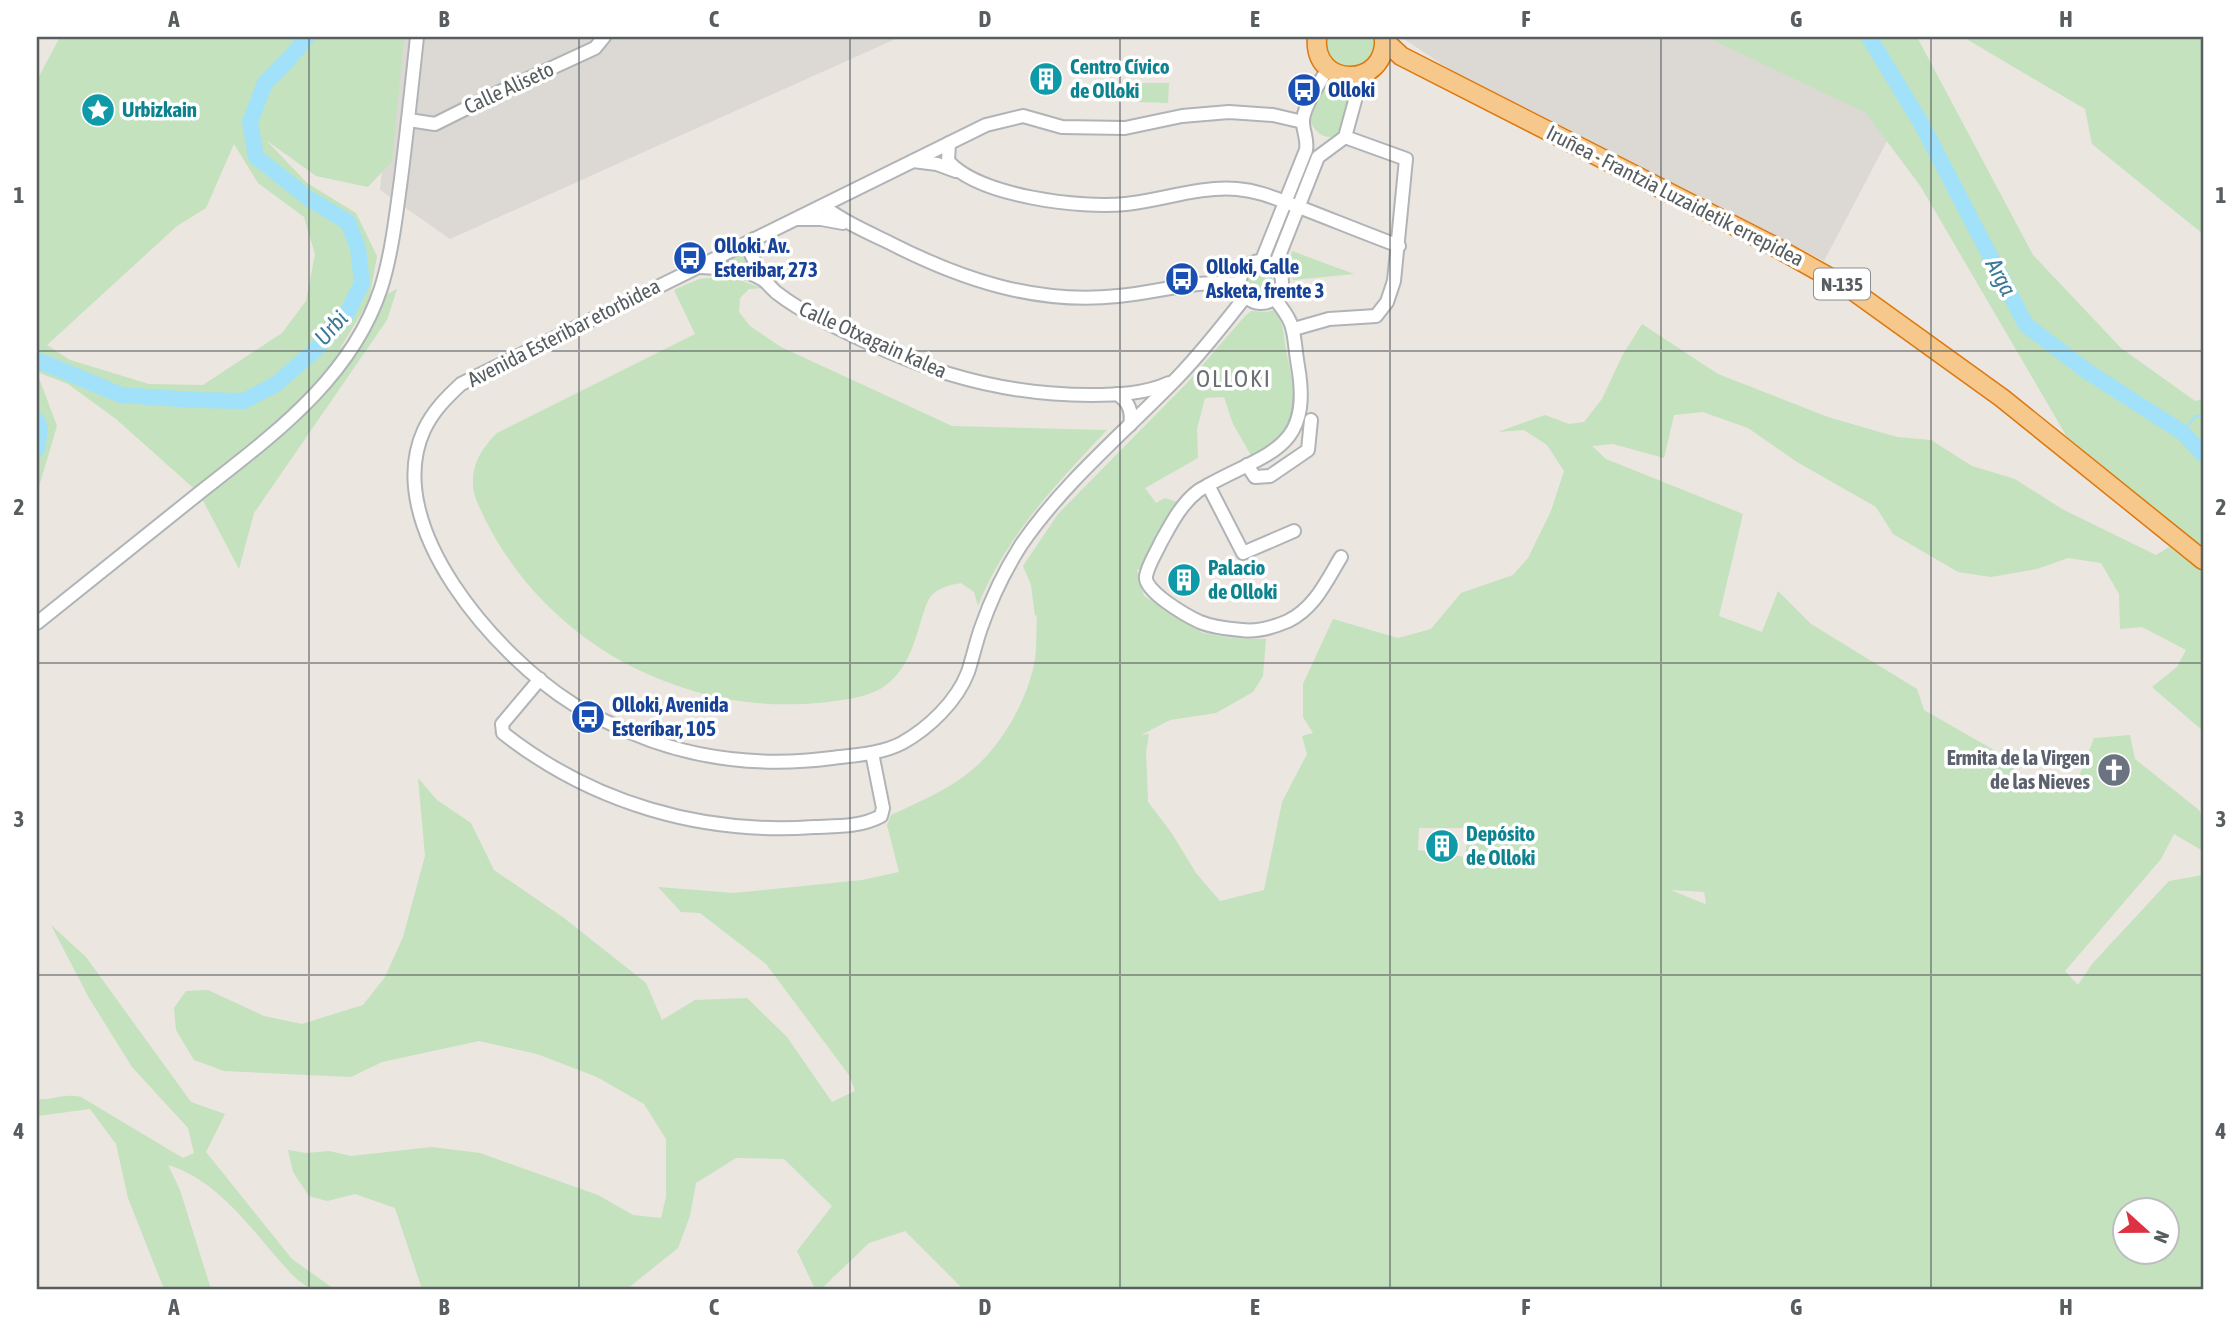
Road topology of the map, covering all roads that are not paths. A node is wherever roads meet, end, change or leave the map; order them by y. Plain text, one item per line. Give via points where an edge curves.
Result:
1 (417, 37) edge
2 (604, 37) edge
3 (1315, 38) edge
4 (1385, 39) edge
5 (1378, 63) junction
6 (1328, 68) junction
7 (1362, 75) junction
8 (1438, 76) junction
9 (409, 120) junction
10 (1303, 122) junction
11 (1307, 136) junction
12 (1345, 137) junction
13 (949, 143) junction
14 (1330, 147) junction
15 (912, 161) junction
16 (957, 171) junction
17 (844, 195) junction
18 (1292, 204) junction
19 (823, 205) junction
20 (794, 219) junction
21 (853, 226) junction
22 (754, 239) junction
23 (1399, 246) junction
24 (1262, 260) junction
25 (1275, 266) junction
26 (699, 267) junction
27 (763, 279) junction
28 (1239, 284) junction
29 (1245, 297) junction
30 (1274, 298) junction
31 (1294, 329) junction
32 (1176, 380) junction
33 (1116, 394) junction
34 (1311, 420) dead end
35 (1130, 425) junction
36 (1247, 465) junction
37 (1208, 485) junction
38 (1294, 531) dead end
39 (1341, 556) dead end
40 (2203, 560) edge
41 (37, 623) edge
42 (540, 679) junction
43 (872, 753) junction

1 - 9 street
2 - 9 street, Calle Aliseto via 595,48 435,124
3 - 6 highway
4 - 5 highway, N-135
4 - 8 highway, N-135 via 1401,56
5 - 7 highway
5 - 8 highway, N-135
6 - 7 highway via 1344,76
6 - 10 street
7 - 12 street
8 - 40 highway, Iruñea - Frantzia Luzaidetik errepidea / N-135 via 1852,290 2003,398
9 - 41 street via 396,221 381,287 362,329 329,379 267,441
10 - 11 street
10 - 13 street, Avenida Esteribar etorbidea via 1228,111 1103,128 1062,127 1023,116 986,125
11 - 14 street via 1315,144
11 - 18 street
12 - 14 street
12 - 23 street via 1406,159
13 - 15 street, Avenida Esteribar etorbidea
13 - 16 street via 948,161
14 - 18 street via 1318,157
15 - 16 street
15 - 17 street, Avenida Esteribar etorbidea
16 - 18 street via 1036,200 1084,205 1236,189
17 - 19 street, Avenida Esteribar etorbidea
17 - 21 street via 842,211
18 - 23 street
18 - 24 street
18 - 25 street
19 - 20 street, Avenida Esteribar etorbidea
19 - 21 street
20 - 21 street
20 - 22 street, Avenida Esteribar etorbidea
21 - 28 street via 954,273 1029,293 1108,297 1205,282
22 - 26 street, Avenida Esteribar etorbidea
22 - 27 street via 751,254
23 - 31 street via 1387,302 1376,316 1328,319
24 - 25 street
24 - 28 street via 1248,264
25 - 30 street via 1281,286
26 - 27 street, Calle Otxagain kalea via 735,270
26 - 42 street, Avenida Esteribar etorbidea via 461,384 438,406 423,432 416,461 416,502 429,540 473,611
27 - 33 street, Calle Otxagain kalea via 819,319 938,372 1016,391
28 - 29 street
29 - 30 street via 1263,303
29 - 32 street, Avenida Esteribar etorbidea
30 - 31 street
31 - 36 street via 1302,391 1296,427 1278,449
32 - 33 street, Calle Otxagain kalea via 1141,392
32 - 35 street, Avenida Esteribar etorbidea
33 - 35 street via 1130,408
34 - 36 street via 1308,450 1270,476 1255,477
35 - 43 street, Avenida Esteribar etorbidea via 1054,503 1021,545 992,600 967,674 943,712 900,744
36 - 37 street
37 - 38 street via 1243,553
37 - 39 street via 1181,508 1146,576 1152,592 1200,622 1244,631 1289,620 1312,603
42 - 43 street, Avenida Esteribar etorbidea via 603,720 696,753 772,763
42 - 43 street via 502,724 503,733 550,766 620,800 705,824 790,829 869,822 881,816 883,808

